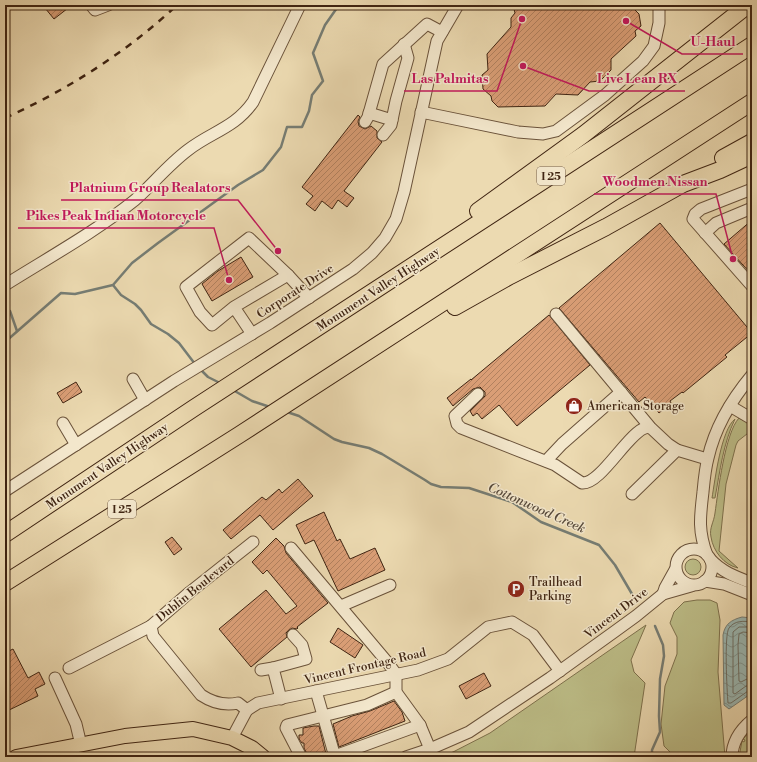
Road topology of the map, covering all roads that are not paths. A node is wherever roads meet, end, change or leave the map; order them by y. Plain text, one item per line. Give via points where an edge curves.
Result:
1 (108, 5) edge
2 (300, 5) edge
3 (458, 5) edge
4 (659, 5) edge
5 (748, 5) edge
6 (93, 8) edge
7 (442, 32) junction
8 (404, 44) junction
9 (752, 45) edge
10 (752, 102) edge
11 (421, 112) junction
12 (392, 120) junction
13 (383, 135) dead end
14 (752, 142) edge
15 (752, 155) edge
16 (683, 184) junction
17 (752, 189) edge
18 (752, 208) edge
19 (706, 233) junction
20 (288, 275) junction
21 (5, 285) edge
22 (752, 286) edge
23 (309, 298) junction
24 (234, 307) junction
25 (349, 308) junction
26 (556, 314) dead end
27 (252, 334) junction
28 (382, 343) junction
29 (752, 375) edge
30 (133, 379) dead end
31 (620, 392) junction
32 (478, 394) dead end
33 (146, 400) junction
34 (730, 406) junction
35 (752, 419) edge
36 (63, 423) dead end
37 (650, 427) junction
38 (76, 445) junction
39 (677, 450) junction
40 (707, 459) junction
41 (546, 461) junction
42 (5, 491) edge
43 (632, 494) dead end
44 (700, 528) junction
45 (5, 534) edge
46 (253, 542) dead end
47 (291, 548) dead end
48 (686, 550) junction
49 (709, 557) junction
50 (676, 570) junction
51 (705, 581) junction
52 (5, 583) edge
53 (752, 583) edge
54 (390, 585) dead end
55 (691, 586) junction
56 (663, 594) junction
57 (752, 595) edge
58 (341, 606) junction
59 (151, 626) junction
60 (293, 635) dead end
61 (69, 668) dead end
62 (273, 668) junction
63 (261, 670) dead end
64 (560, 671) junction
65 (396, 674) junction
66 (55, 678) dead end
67 (316, 691) junction
68 (396, 692) junction
69 (281, 699) junction
70 (247, 710) junction
71 (323, 716) junction
72 (752, 720) edge
73 (420, 724) junction
74 (232, 738) junction
75 (81, 745) junction
76 (430, 749) junction
77 (16, 757) edge
78 (263, 757) edge
79 (301, 757) edge
80 (334, 757) edge
81 (406, 757) edge
82 (732, 757) edge

1 - 6 street
2 - 21 street via 254,102 238,120 191,147 120,211
3 - 7 street, Corporate Drive
4 - 11 street via 659,23 654,46 643,61 605,95 556,131 543,134 518,132
5 - 25 highway via 583,134 414,257
7 - 8 street via 427,24
7 - 11 street, Corporate Drive via 437,41
8 - 12 street via 408,58
8 - 12 street via 383,64 367,117
9 - 25 highway, Monument Valley Highway / I 25
10 - 28 highway, I 25
11 - 23 street, Corporate Drive via 404,192 396,219 385,238 353,269
12 - 13 street
14 - 16 highway via 693,175
15 - 16 highway
16 - 28 highway via 444,313
17 - 19 street via 701,209 695,214 694,219
18 - 19 street via 716,223
19 - 22 street
20 - 23 street
20 - 24 street
20 - 24 street via 249,238 186,287 200,312 212,325
23 - 27 street, Corporate Drive
24 - 27 street
25 - 45 highway, Monument Valley Highway / I 25
26 - 31 street
27 - 33 street, Corporate Drive
28 - 52 highway, I 25
29 - 34 street
30 - 33 street
31 - 37 street
31 - 41 street
32 - 41 street via 455,416 461,428
33 - 38 street, Corporate Drive
34 - 35 street
34 - 40 street via 714,436
36 - 38 street
37 - 39 street
37 - 41 street via 642,429 599,475 587,484
38 - 42 street, Corporate Drive
39 - 40 street
39 - 43 street
40 - 44 street
44 - 48 street
44 - 49 street
46 - 59 street, Dublin Boulevard
47 - 58 street
48 - 49 street via 696,549
48 - 50 street via 676,561
49 - 51 street via 712,571
49 - 53 street via 728,574
50 - 55 street via 683,582
50 - 56 street, Vincent Drive
51 - 55 street
51 - 57 street via 724,584
54 - 58 street
55 - 56 street, Vincent Drive
56 - 64 street, Vincent Drive
58 - 65 street
59 - 61 street
59 - 70 street, Dublin Boulevard via 153,636 201,695 210,702 238,703
60 - 62 street via 302,645 306,659
62 - 63 street
62 - 69 street
64 - 65 street, Vincent Frontage Road via 533,635 512,622 488,628 448,659 418,670
64 - 76 street, Vincent Drive via 469,732
65 - 67 street, Vincent Frontage Road
65 - 68 street
66 - 75 street via 76,724
67 - 69 street, Vincent Frontage Road
67 - 71 street
68 - 71 street via 367,706
68 - 73 street
69 - 70 street, Vincent Frontage Road via 258,703
70 - 74 street
71 - 79 street via 287,724 286,728
71 - 80 street
72 - 82 street via 738,735
73 - 76 street
73 - 80 street
74 - 75 main road via 193,729 125,736
74 - 78 main road
75 - 77 main road
76 - 81 street, Vincent Drive

